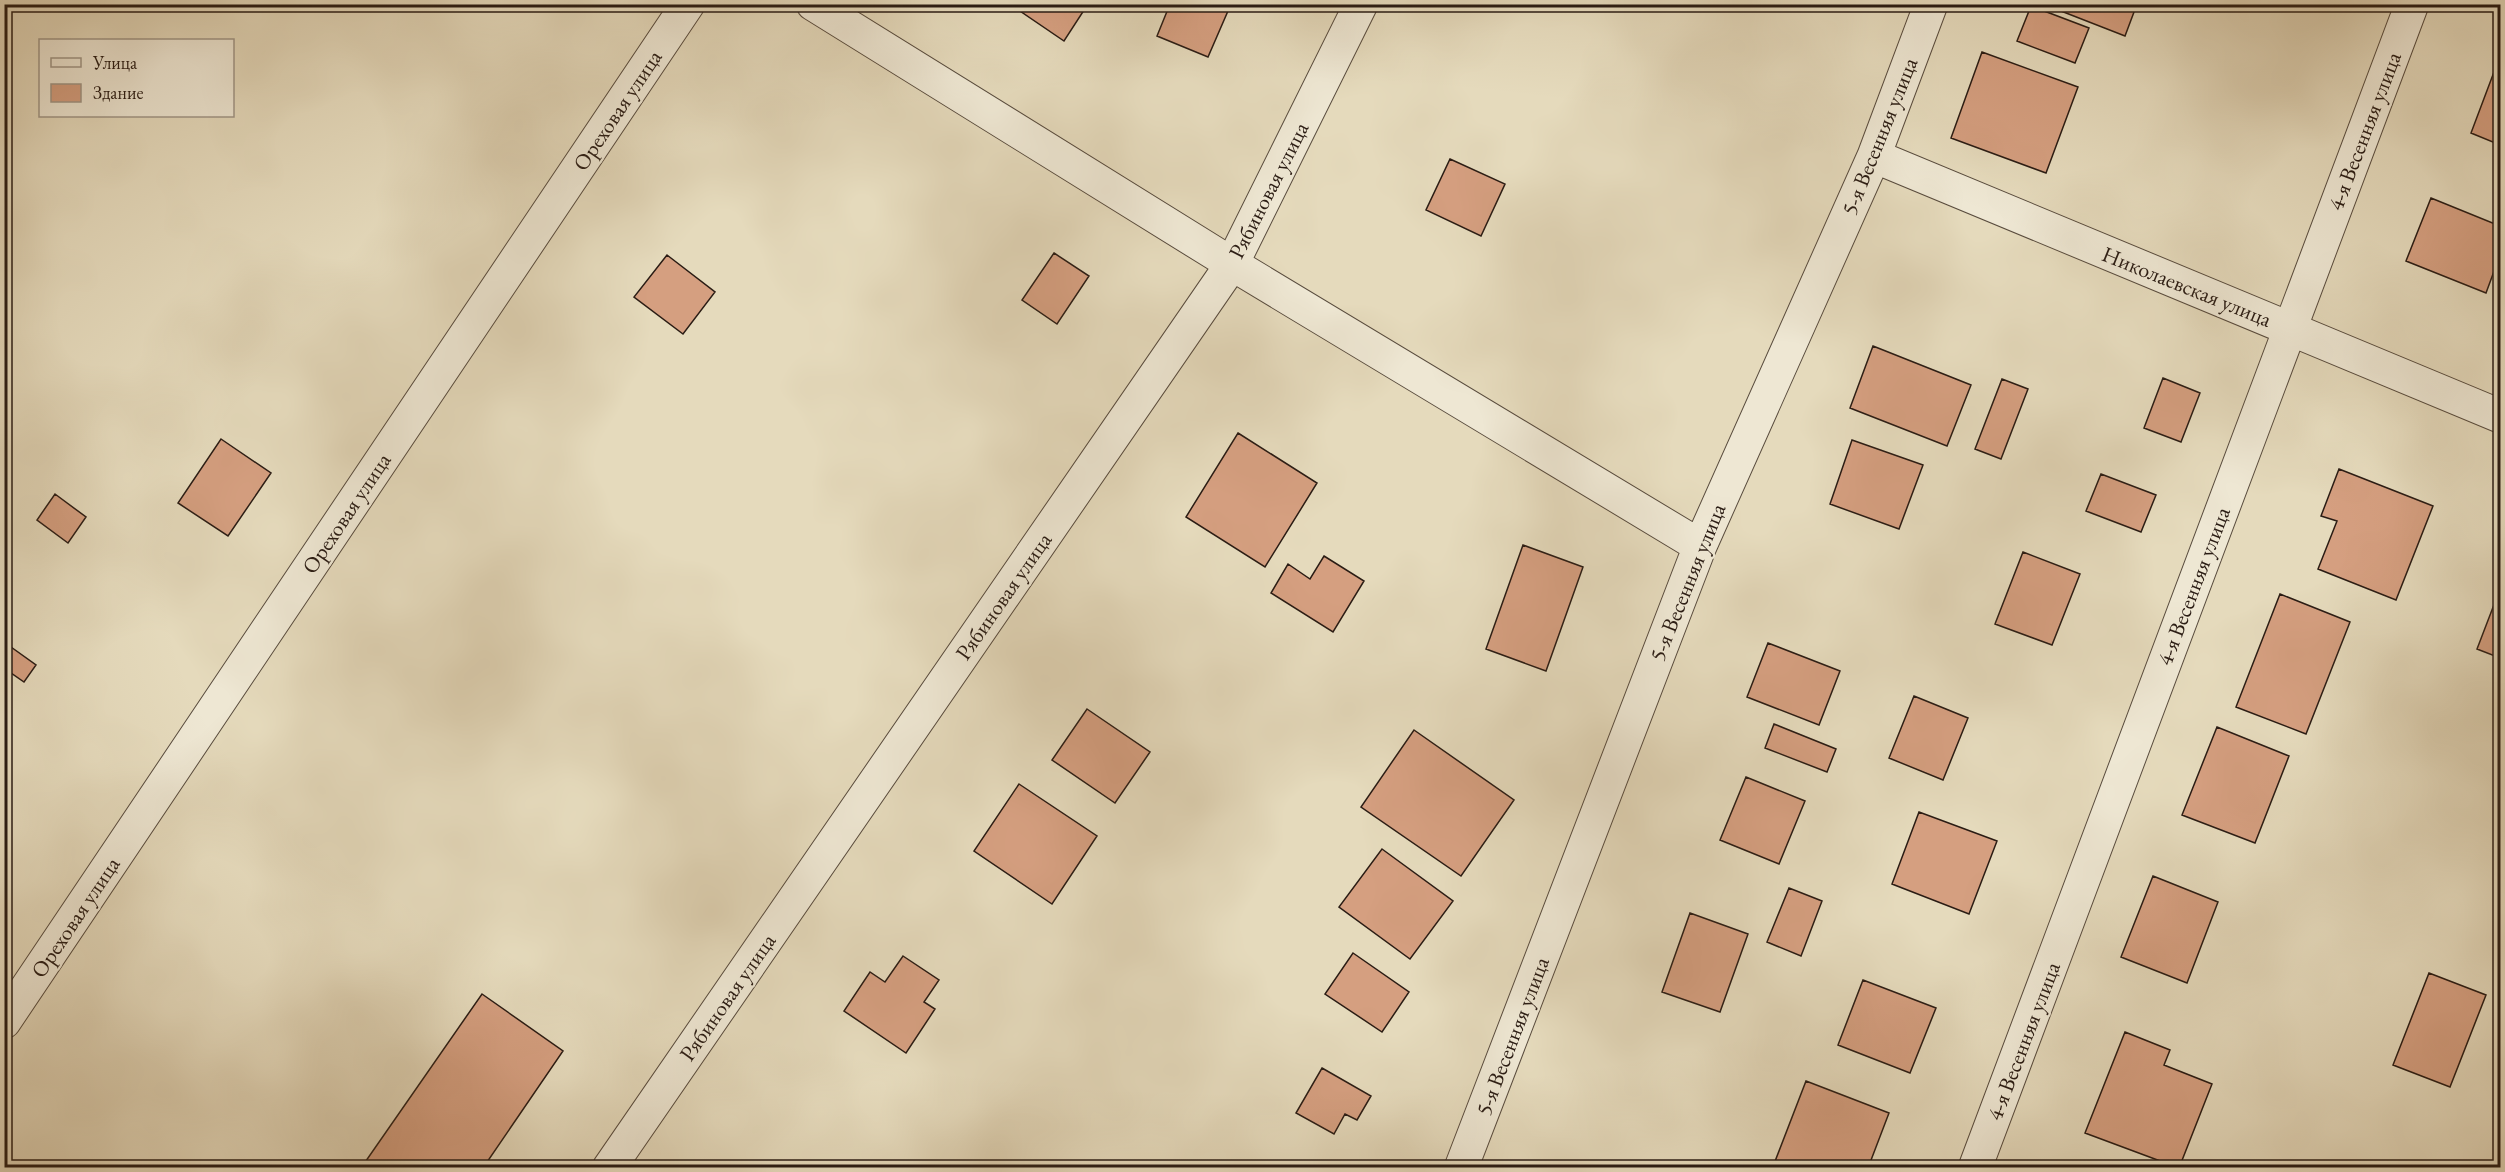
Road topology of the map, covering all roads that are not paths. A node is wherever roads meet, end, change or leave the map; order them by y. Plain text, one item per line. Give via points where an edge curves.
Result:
1 (688, 4) edge
2 (813, 4) edge
3 (1361, 4) edge
4 (1931, 4) edge
5 (2412, 4) edge
6 (1874, 156) junction
7 (1232, 264) junction
8 (2290, 328) junction
9 (2500, 416) edge
10 (1700, 546) junction
11 (4, 1022) edge
12 (609, 1167) edge
13 (1461, 1167) edge
14 (1975, 1167) edge

1 - 11 street, Ореховая улица
2 - 7 street
3 - 7 street, Рябиновая улица
4 - 6 street, 5-я Весенняя улица
5 - 8 street, 4-я Весенняя улица
6 - 8 street, Николаевская улица
6 - 10 street, 5-я Весенняя улица
7 - 10 street
7 - 12 street, Рябиновая улица
8 - 9 street, Николаевская улица
8 - 14 street, 4-я Весенняя улица
10 - 13 street, 5-я Весенняя улица

